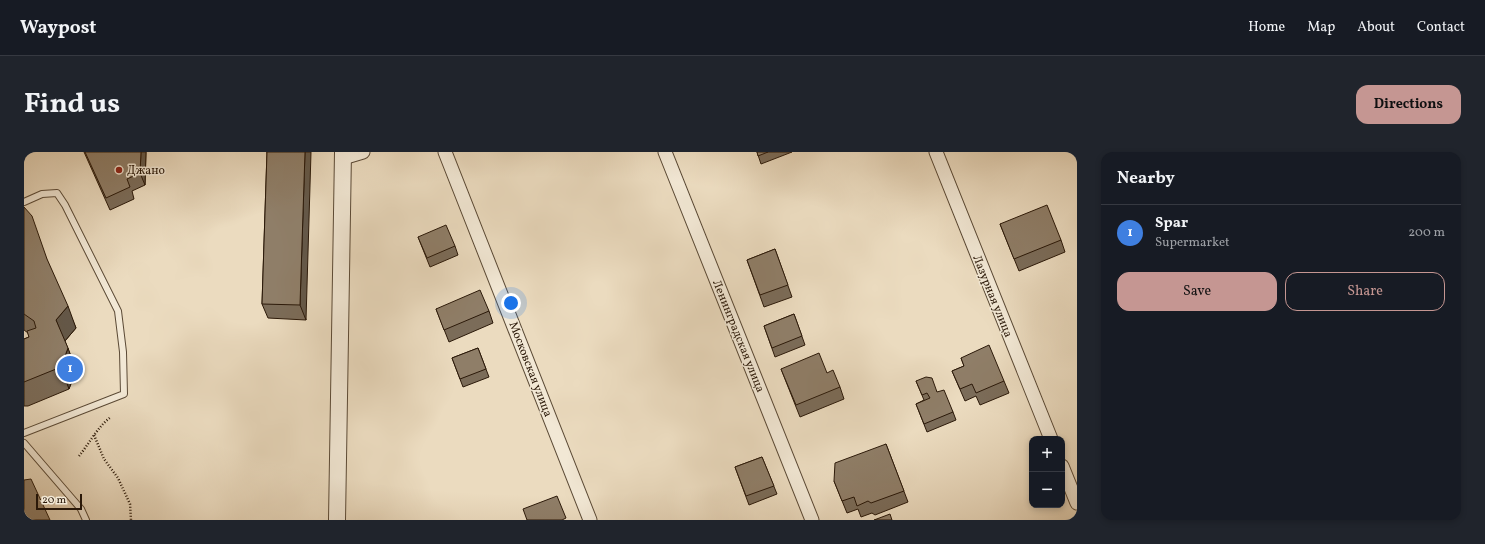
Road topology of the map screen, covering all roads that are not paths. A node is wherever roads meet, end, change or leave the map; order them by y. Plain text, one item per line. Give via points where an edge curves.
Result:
1 (364, 152) edge
2 (445, 152) edge
3 (665, 152) edge
4 (936, 152) edge
5 (343, 155) edge
6 (24, 202) edge
7 (24, 433) edge
8 (1050, 436) edge
9 (24, 444) edge
10 (1064, 472) edge
11 (1077, 503) edge
12 (86, 520) edge
13 (338, 520) edge
14 (590, 520) edge
15 (812, 520) edge

1 - 5 street
2 - 14 street, Московская улица
3 - 15 street, Ленинградская улица
4 - 8 street, Лазурная улица
5 - 13 street
6 - 7 lane via 42,194 57,193 65,205 118,311 123,352 124,394
9 - 12 lane via 81,509
10 - 11 street

